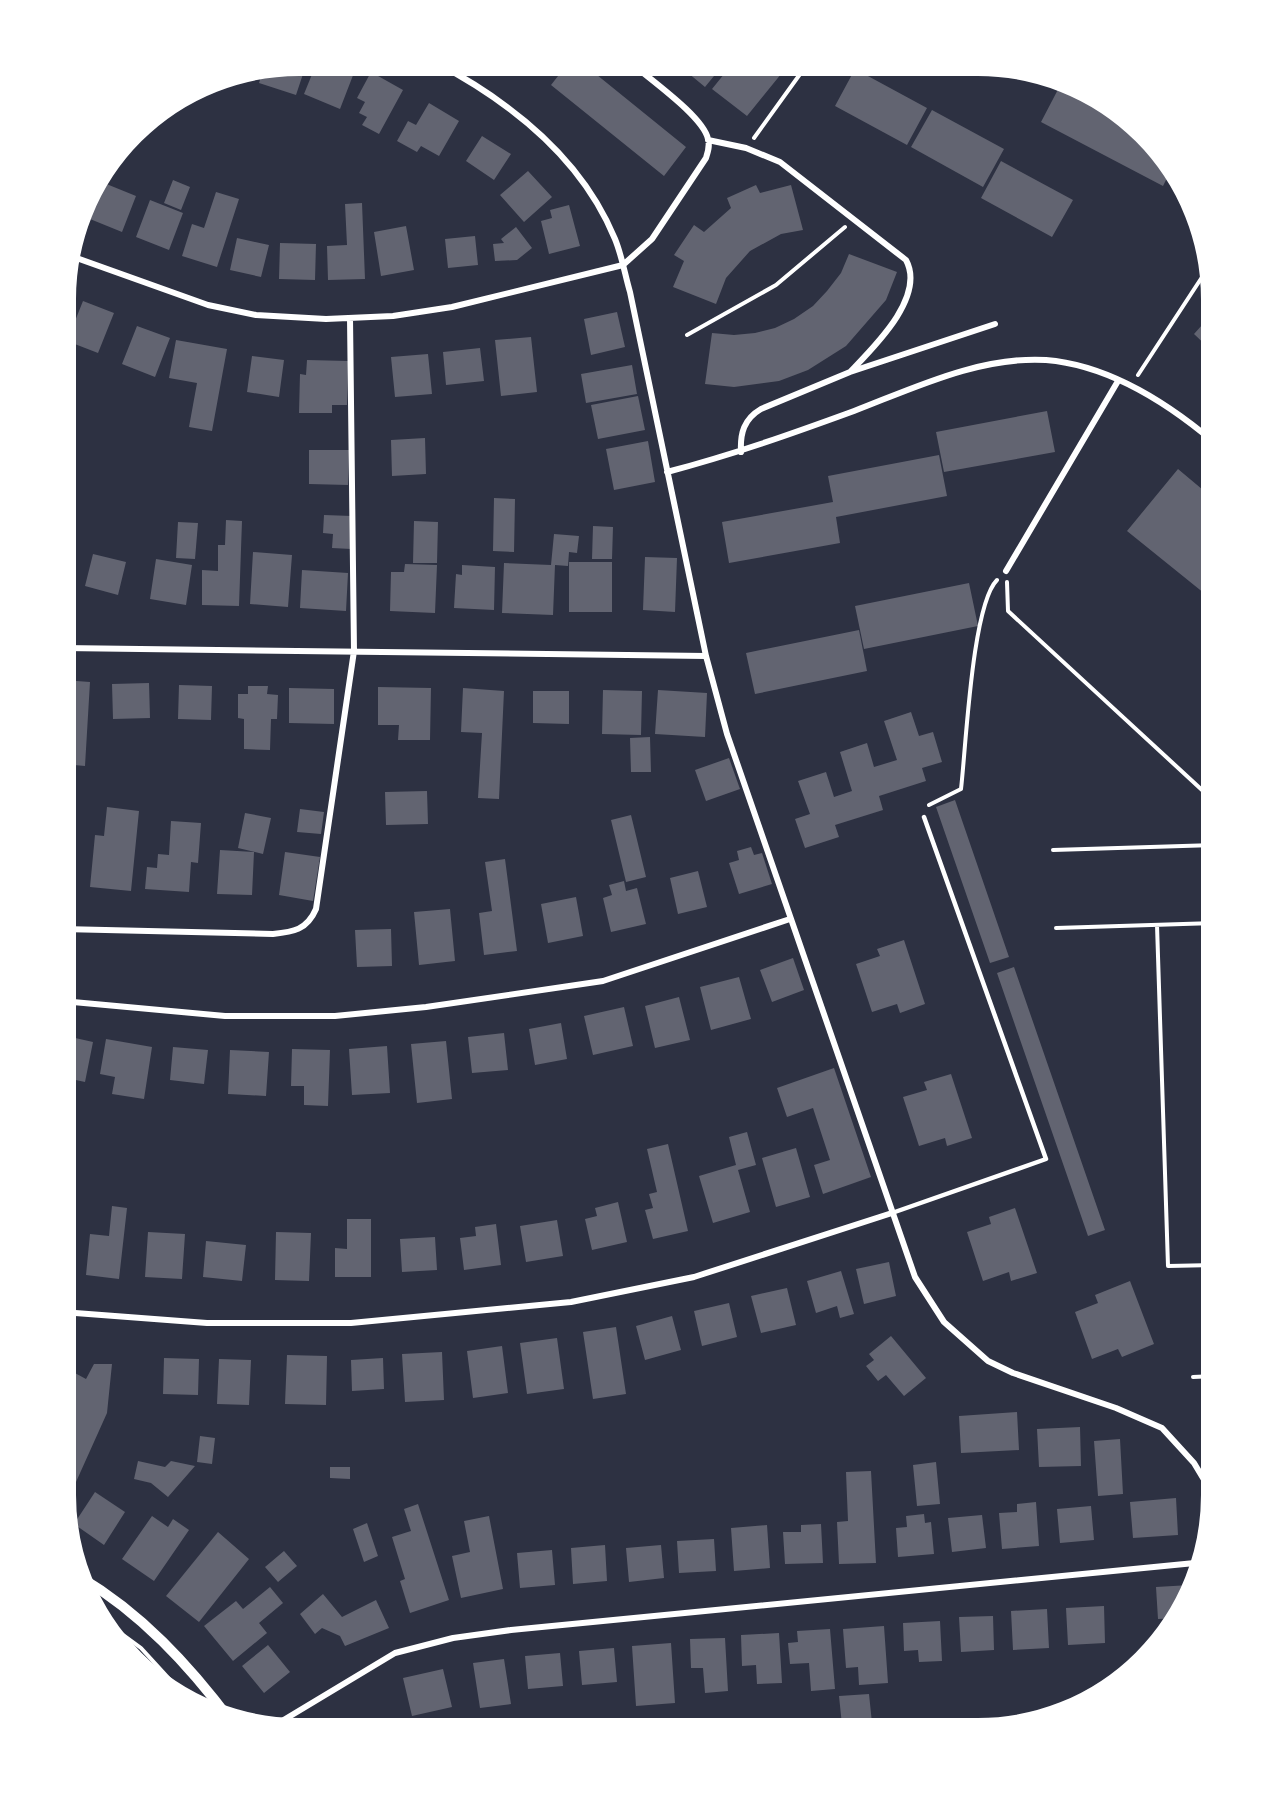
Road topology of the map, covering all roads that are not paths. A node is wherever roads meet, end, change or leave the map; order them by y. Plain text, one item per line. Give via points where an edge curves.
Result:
1 (452, 72) edge
2 (641, 72) edge
3 (708, 140) junction
4 (76, 258) edge
5 (623, 265) junction
6 (350, 318) junction
7 (995, 324) dead end
8 (850, 372) junction
9 (1118, 381) junction
10 (1205, 435) edge
11 (741, 452) junction
12 (668, 472) junction
13 (1006, 571) road end
14 (72, 646) edge
15 (354, 651) junction
16 (706, 656) junction
17 (924, 817) road end
18 (790, 919) junction
19 (72, 929) edge
20 (72, 1002) edge
21 (892, 1213) junction
22 (72, 1313) edge
23 (1205, 1481) edge
24 (1194, 1563) edge
25 (90, 1584) edge
26 (221, 1708) edge
27 (281, 1722) edge

1 - 5 street via 496,98 572,167 603,215
2 - 3 street via 696,120
3 - 5 street via 706,158 652,239
3 - 8 street via 746,148 780,162 906,260 911,270 909,293 878,344
4 - 6 street via 208,305 256,315
5 - 6 street via 452,307
5 - 12 street
6 - 15 street
7 - 8 street
8 - 11 street via 750,415
9 - 10 street via 1183,416
9 - 11 street via 1060,362 1004,362 938,379
9 - 13 street
11 - 12 street
12 - 16 street
14 - 15 street
15 - 16 street
15 - 19 street via 316,909 305,927 273,934
16 - 18 street via 727,734
17 - 21 lane via 1046,1159
18 - 20 street via 603,981 426,1007 335,1016 225,1016
18 - 21 street
21 - 22 street via 694,1277 561,1303 411,1318 283,1324 196,1323
21 - 23 street via 915,1277 944,1322 975,1350 1013,1373 1162,1428
24 - 27 street via 453,1638 395,1653
25 - 26 street via 155,1633

